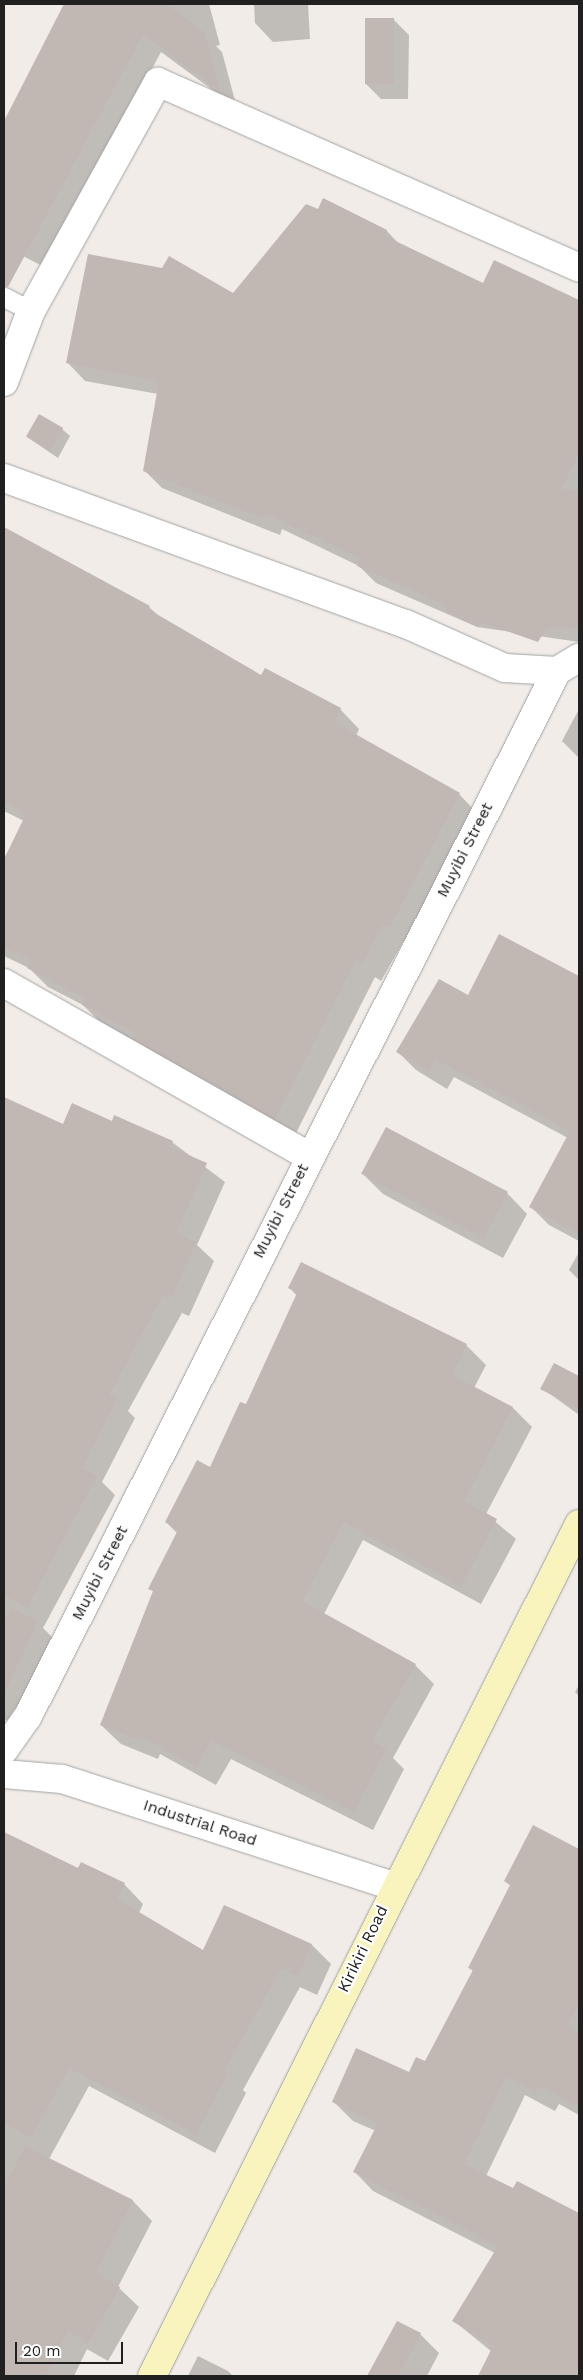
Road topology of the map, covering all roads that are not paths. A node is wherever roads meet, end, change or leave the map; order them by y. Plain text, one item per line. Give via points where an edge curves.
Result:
1 (579, 268) edge
2 (4, 297) edge
3 (31, 311) junction
4 (4, 382) edge
5 (4, 478) edge
6 (568, 664) edge
7 (4, 984) edge
8 (308, 1156) junction
9 (579, 1524) edge
10 (4, 1750) edge
11 (4, 1774) edge
12 (394, 1886) junction
13 (152, 2376) edge

1 - 3 street via 158,82
2 - 3 lane
3 - 4 street
5 - 6 street via 406,624 505,668
6 - 8 street, Muyibi Street
7 - 8 street
8 - 10 street, Muyibi Street via 28,1716
9 - 12 main road, Kirikiri Road
11 - 12 street, Industrial Road via 62,1779
12 - 13 main road, Kirikiri Road

